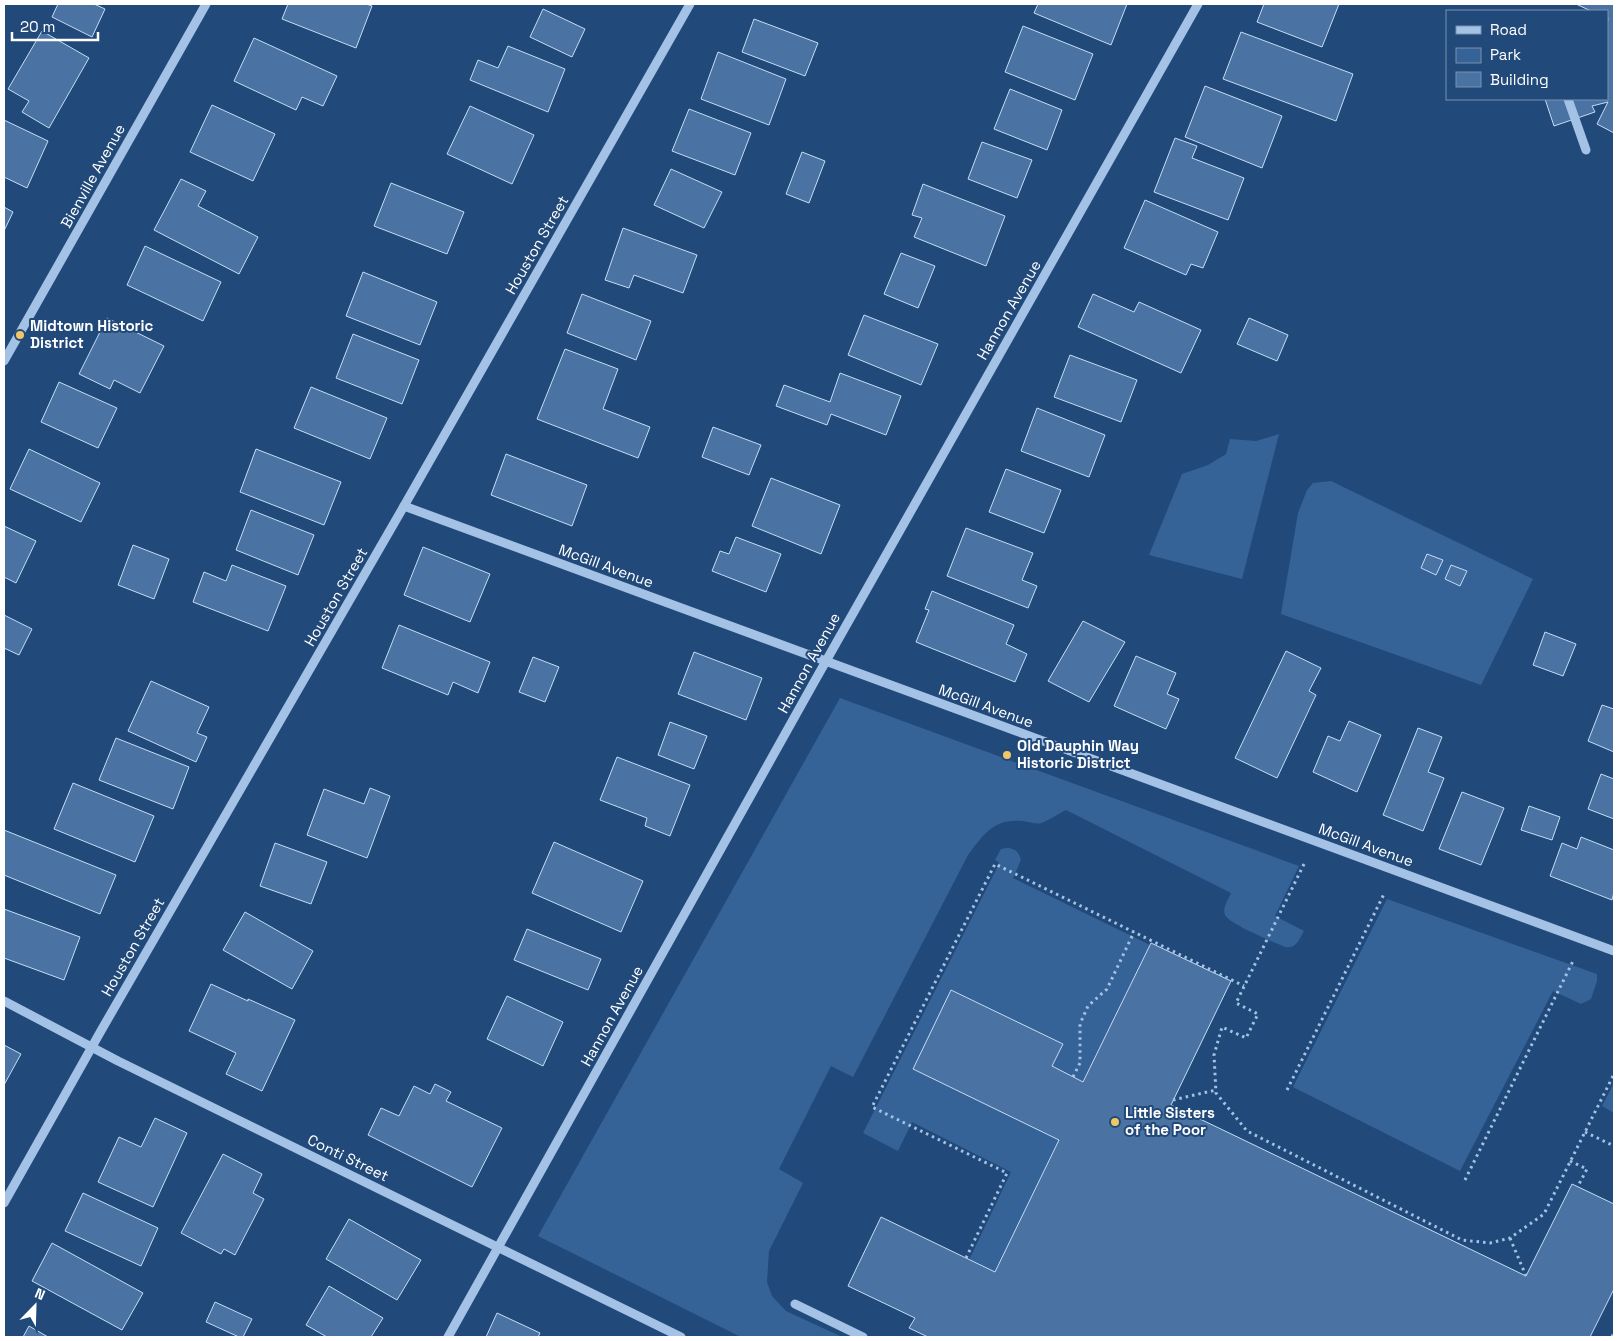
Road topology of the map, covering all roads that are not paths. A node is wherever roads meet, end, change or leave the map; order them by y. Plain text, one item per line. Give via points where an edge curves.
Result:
1 (206, 4) edge
2 (690, 4) edge
3 (1198, 4) edge
4 (1568, 100) edge
5 (1586, 150) dead end
6 (4, 361) edge
7 (404, 506) junction
8 (825, 662) junction
9 (1614, 951) edge
10 (4, 1001) edge
11 (91, 1048) junction
12 (4, 1203) edge
13 (498, 1247) junction
14 (795, 1304) dead end
15 (448, 1337) edge
16 (680, 1337) edge
17 (863, 1337) edge

1 - 6 street, Bienville Avenue
2 - 7 street, Houston Street
3 - 8 street, Hannon Avenue
4 - 5 street
7 - 8 street, McGill Avenue
7 - 11 street, Houston Street
8 - 9 street, McGill Avenue
8 - 13 street, Hannon Avenue
10 - 11 street, Conti Street
11 - 12 street, Houston Street
11 - 13 street, Conti Street
13 - 15 street, Hannon Avenue
13 - 16 street, Conti Street
14 - 17 street

